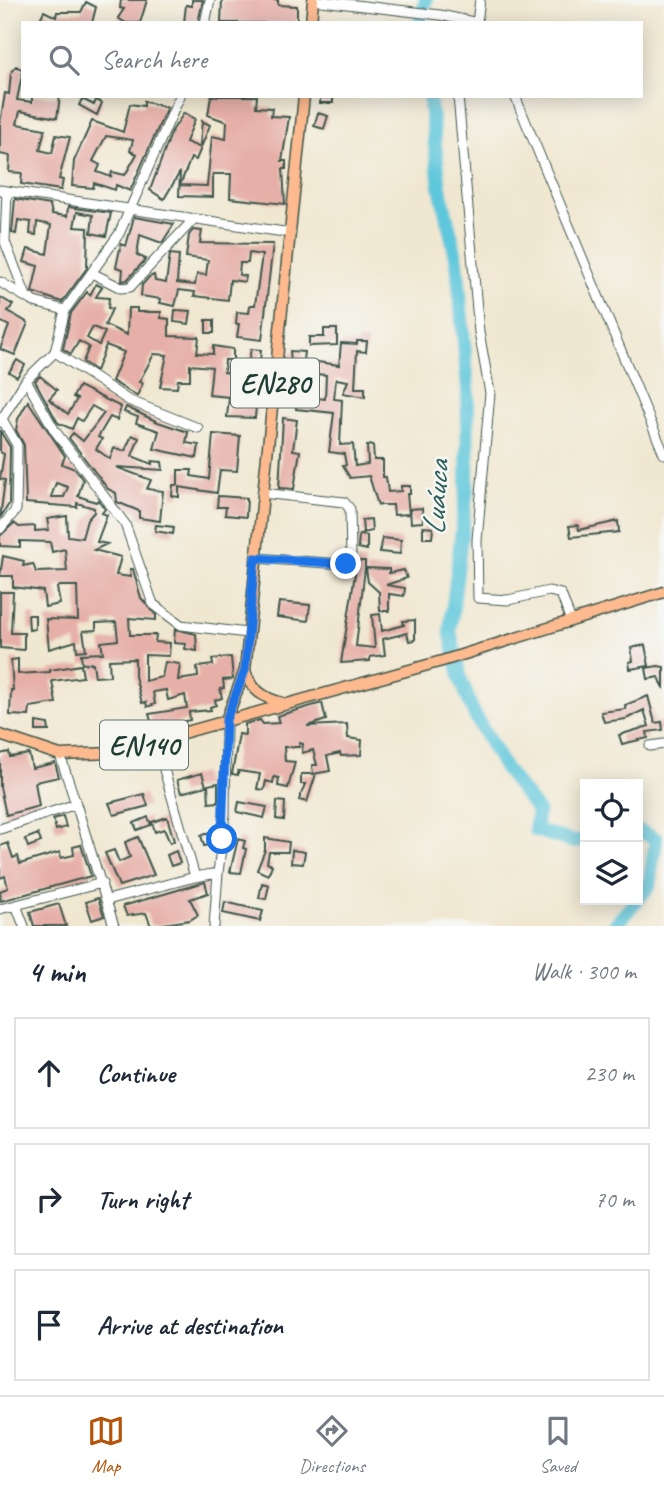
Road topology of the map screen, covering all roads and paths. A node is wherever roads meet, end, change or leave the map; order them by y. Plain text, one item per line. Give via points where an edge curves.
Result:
1 (210, 0) edge
2 (313, 0) edge
3 (480, 0) edge
4 (205, 21) edge
5 (311, 21) edge
6 (463, 21) edge
7 (477, 21) edge
8 (179, 98) edge
9 (304, 98) edge
10 (458, 98) edge
11 (516, 98) edge
12 (3, 190) edge
13 (131, 209) junction
14 (194, 219) junction
15 (291, 233) junction
16 (94, 274) junction
17 (0, 282) edge
18 (30, 300) junction
19 (65, 310) junction
20 (55, 352) junction
21 (26, 380) junction
22 (1, 420) edge
23 (198, 428) dead end
24 (663, 452) edge
25 (262, 494) junction
26 (0, 529) edge
27 (255, 558) junction
28 (664, 592) edge
29 (571, 621) junction
30 (247, 633) junction
31 (245, 670) junction
32 (286, 704) junction
33 (226, 720) junction
34 (0, 735) edge
35 (156, 742) junction
36 (664, 744) edge
37 (650, 746) dead end
38 (60, 755) junction
39 (76, 804) junction
40 (0, 829) edge
41 (218, 873) junction
42 (195, 877) junction
43 (102, 883) junction
44 (107, 900) junction
45 (16, 905) junction
46 (0, 909) edge
47 (24, 926) edge
48 (114, 926) edge
49 (214, 926) edge

1 - 4 street
2 - 5 main road
2 - 6 street
3 - 7 street
8 - 13 street
9 - 15 main road, EN280
10 - 29 street via 479,332 490,393 477,540 478,598 508,600 550,591 561,594
11 - 24 street
12 - 13 street
12 - 18 street via 5,242
13 - 14 street
13 - 16 street
14 - 15 street
14 - 16 street via 130,287 121,288
15 - 25 main road, EN280
16 - 19 street
17 - 18 street
18 - 19 street
19 - 20 street
20 - 21 street
20 - 23 street via 128,400
21 - 22 street
21 - 30 street via 55,431 125,524 153,604 181,625
22 - 26 street via 17,445 17,458 16,510
25 - 27 main road, EN280
25 - 27 street via 344,502 350,509 351,557 342,564
27 - 30 main road, EN280
28 - 29 main road, EN140
29 - 32 main road, EN140
30 - 31 main road, EN280
31 - 32 main road via 260,694
31 - 33 main road, EN280
32 - 33 main road, EN140
33 - 35 main road, EN140
33 - 41 street via 225,814
34 - 38 main road, EN140
35 - 38 main road, EN140 via 111,753
35 - 42 street
36 - 37 street
38 - 39 street
39 - 40 street
39 - 43 street
41 - 42 street
41 - 49 street
42 - 44 street
43 - 44 street
43 - 45 street
44 - 48 street
45 - 46 street
45 - 47 street

